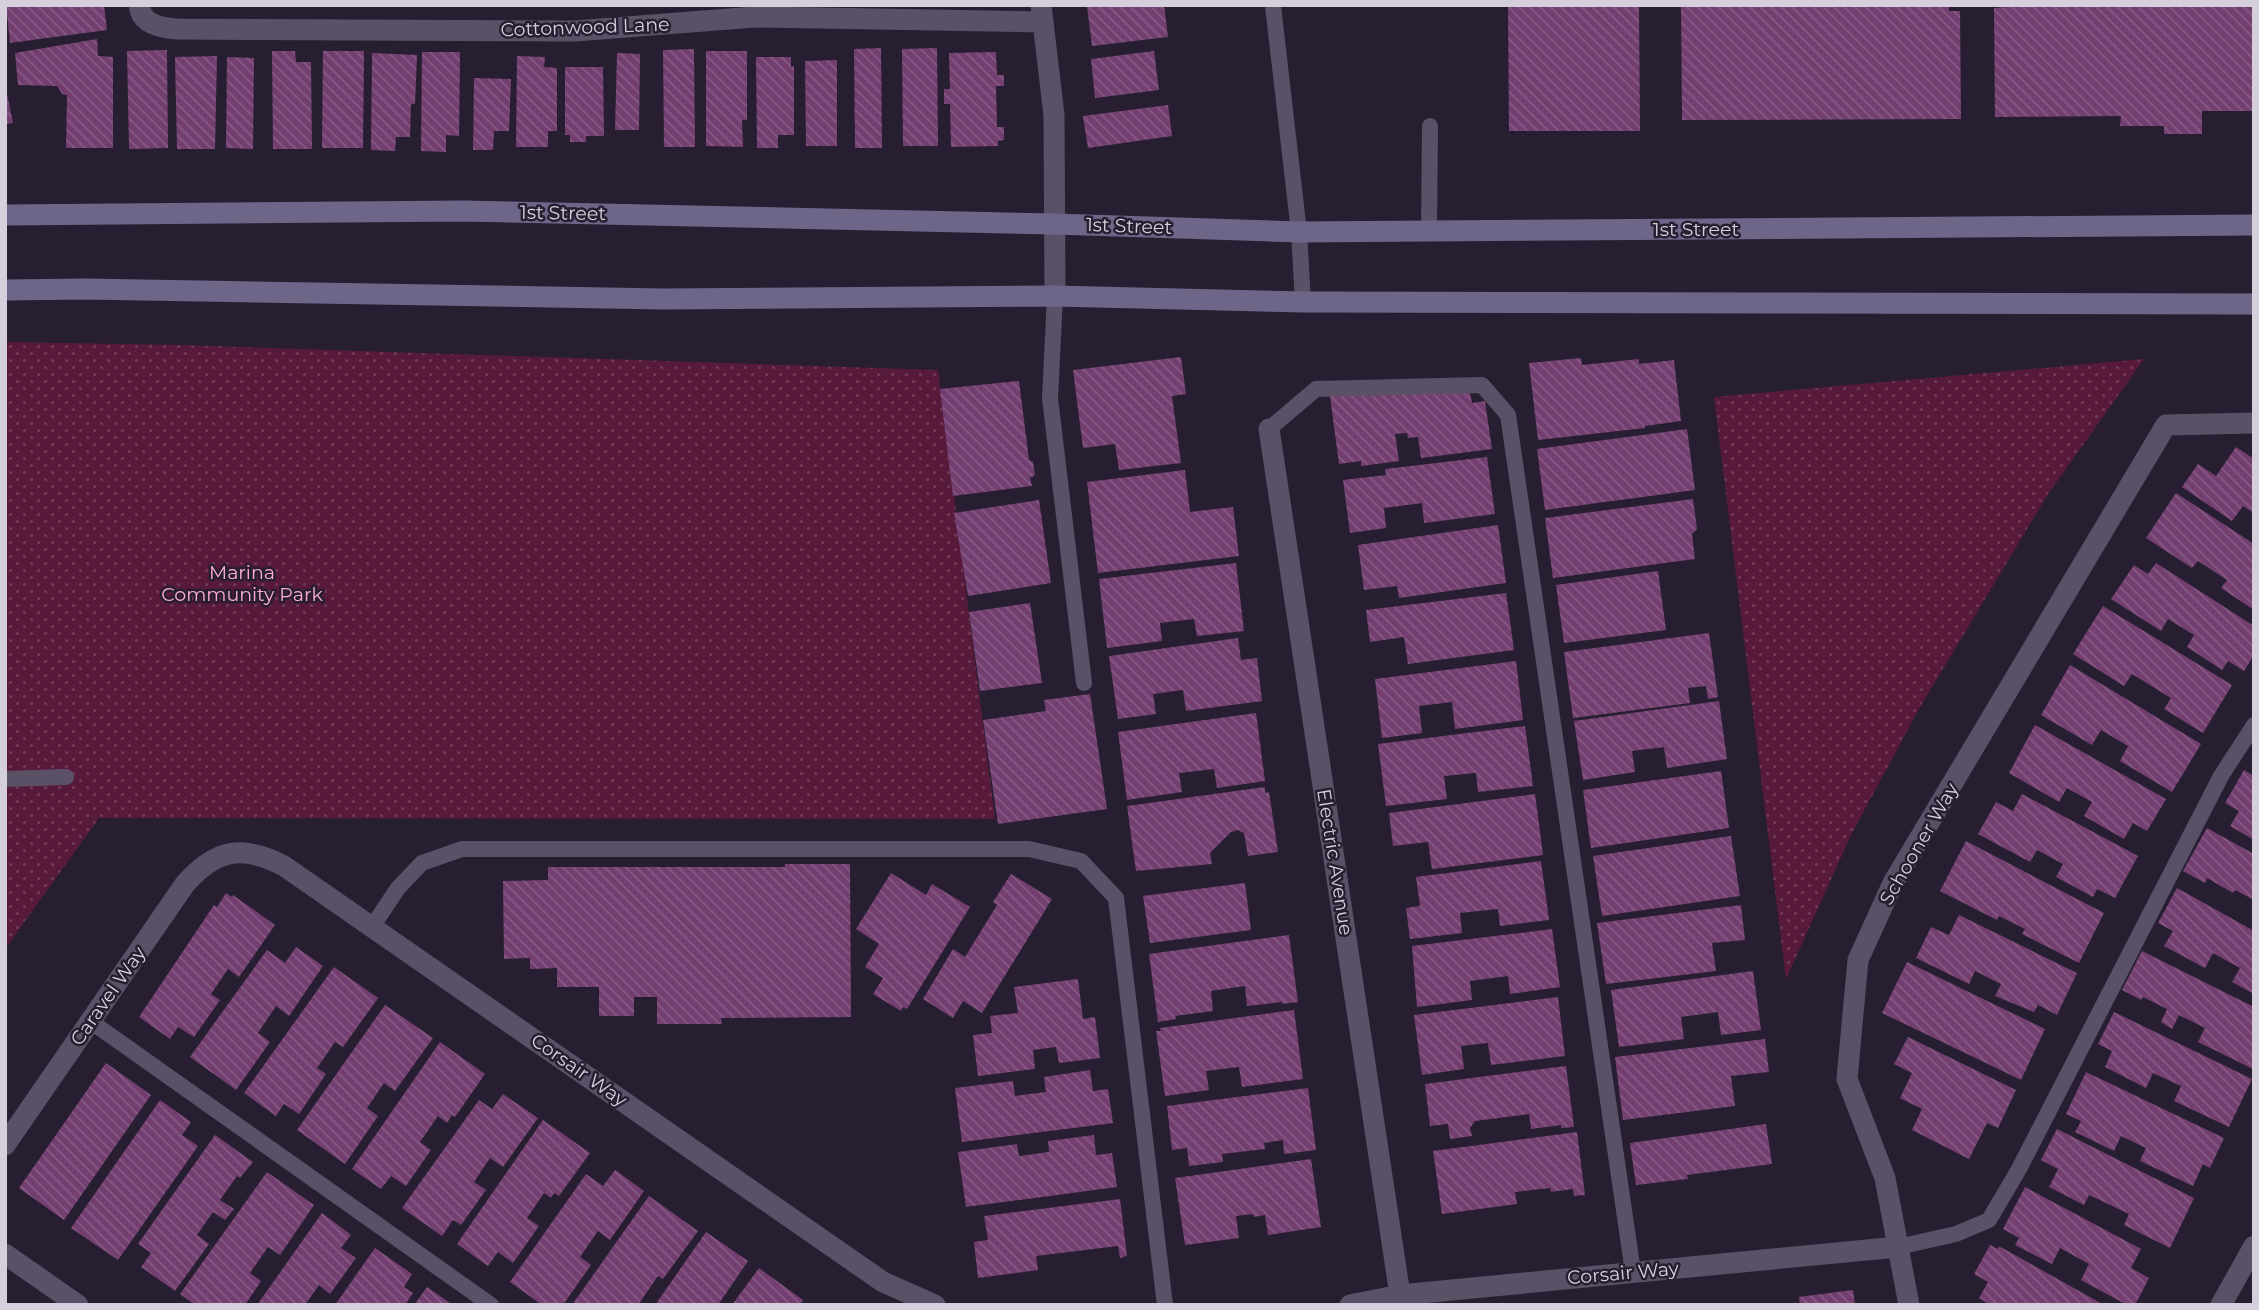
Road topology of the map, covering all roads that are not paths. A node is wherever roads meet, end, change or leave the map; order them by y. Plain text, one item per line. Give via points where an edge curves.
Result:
1 (139, 5) edge
2 (1273, 6) edge
3 (1042, 14) edge
4 (1430, 126) dead end
5 (5, 215) edge
6 (1055, 224) junction
7 (2254, 225) edge
8 (1429, 231) junction
9 (1299, 232) junction
10 (5, 290) edge
11 (1055, 296) junction
12 (1303, 302) junction
13 (2254, 304) edge
14 (2254, 423) edge
15 (1269, 429) joint
16 (1084, 683) dead end
17 (2254, 725) edge
18 (66, 777) dead end
19 (5, 779) edge
20 (219, 856) joint
21 (372, 927) junction
22 (90, 1021) junction
23 (5, 1145) edge
24 (2254, 1246) edge
25 (1898, 1247) junction
26 (5, 1254) edge
27 (1633, 1272) junction
28 (1400, 1295) junction
29 (78, 1305) edge
30 (491, 1305) edge
31 (935, 1305) edge
32 (1165, 1305) edge
33 (1350, 1305) edge
34 (1909, 1305) edge
35 (2221, 1305) edge

1 - 3 street, Cottonwood Lane via 150,23 176,29 575,31 755,17
2 - 9 lane
3 - 6 street via 1054,116
4 - 8 lane
5 - 6 main road, 1st Street via 464,211
6 - 9 main road, 1st Street
6 - 11 street
7 - 8 main road, 1st Street
8 - 9 main road, 1st Street
9 - 12 lane
10 - 11 main road via 664,299
11 - 12 main road
11 - 16 lane via 1050,398
12 - 13 main road
14 - 25 street, Schooner Way via 2166,425 1893,883 1857,960 1847,1079 1885,1178
15 - 27 lane via 1316,389 1482,385 1508,415
15 - 28 street, Electric Avenue
17 - 25 lane via 2221,776 1989,1220 1956,1234
18 - 19 lane
20 - 21 street, Corsair Way via 241,852 264,855
20 - 22 street, Caravel Way via 185,884
21 - 31 street, Corsair Way via 883,1282
21 - 32 lane via 398,888 422,863 462,849 1029,849 1081,861 1116,898
22 - 23 street, Caravel Way
22 - 30 lane
24 - 35 street
25 - 27 street, Corsair Way
25 - 34 street, Schooner Way
26 - 29 street
27 - 28 street, Corsair Way
28 - 33 street, Corsair Way

